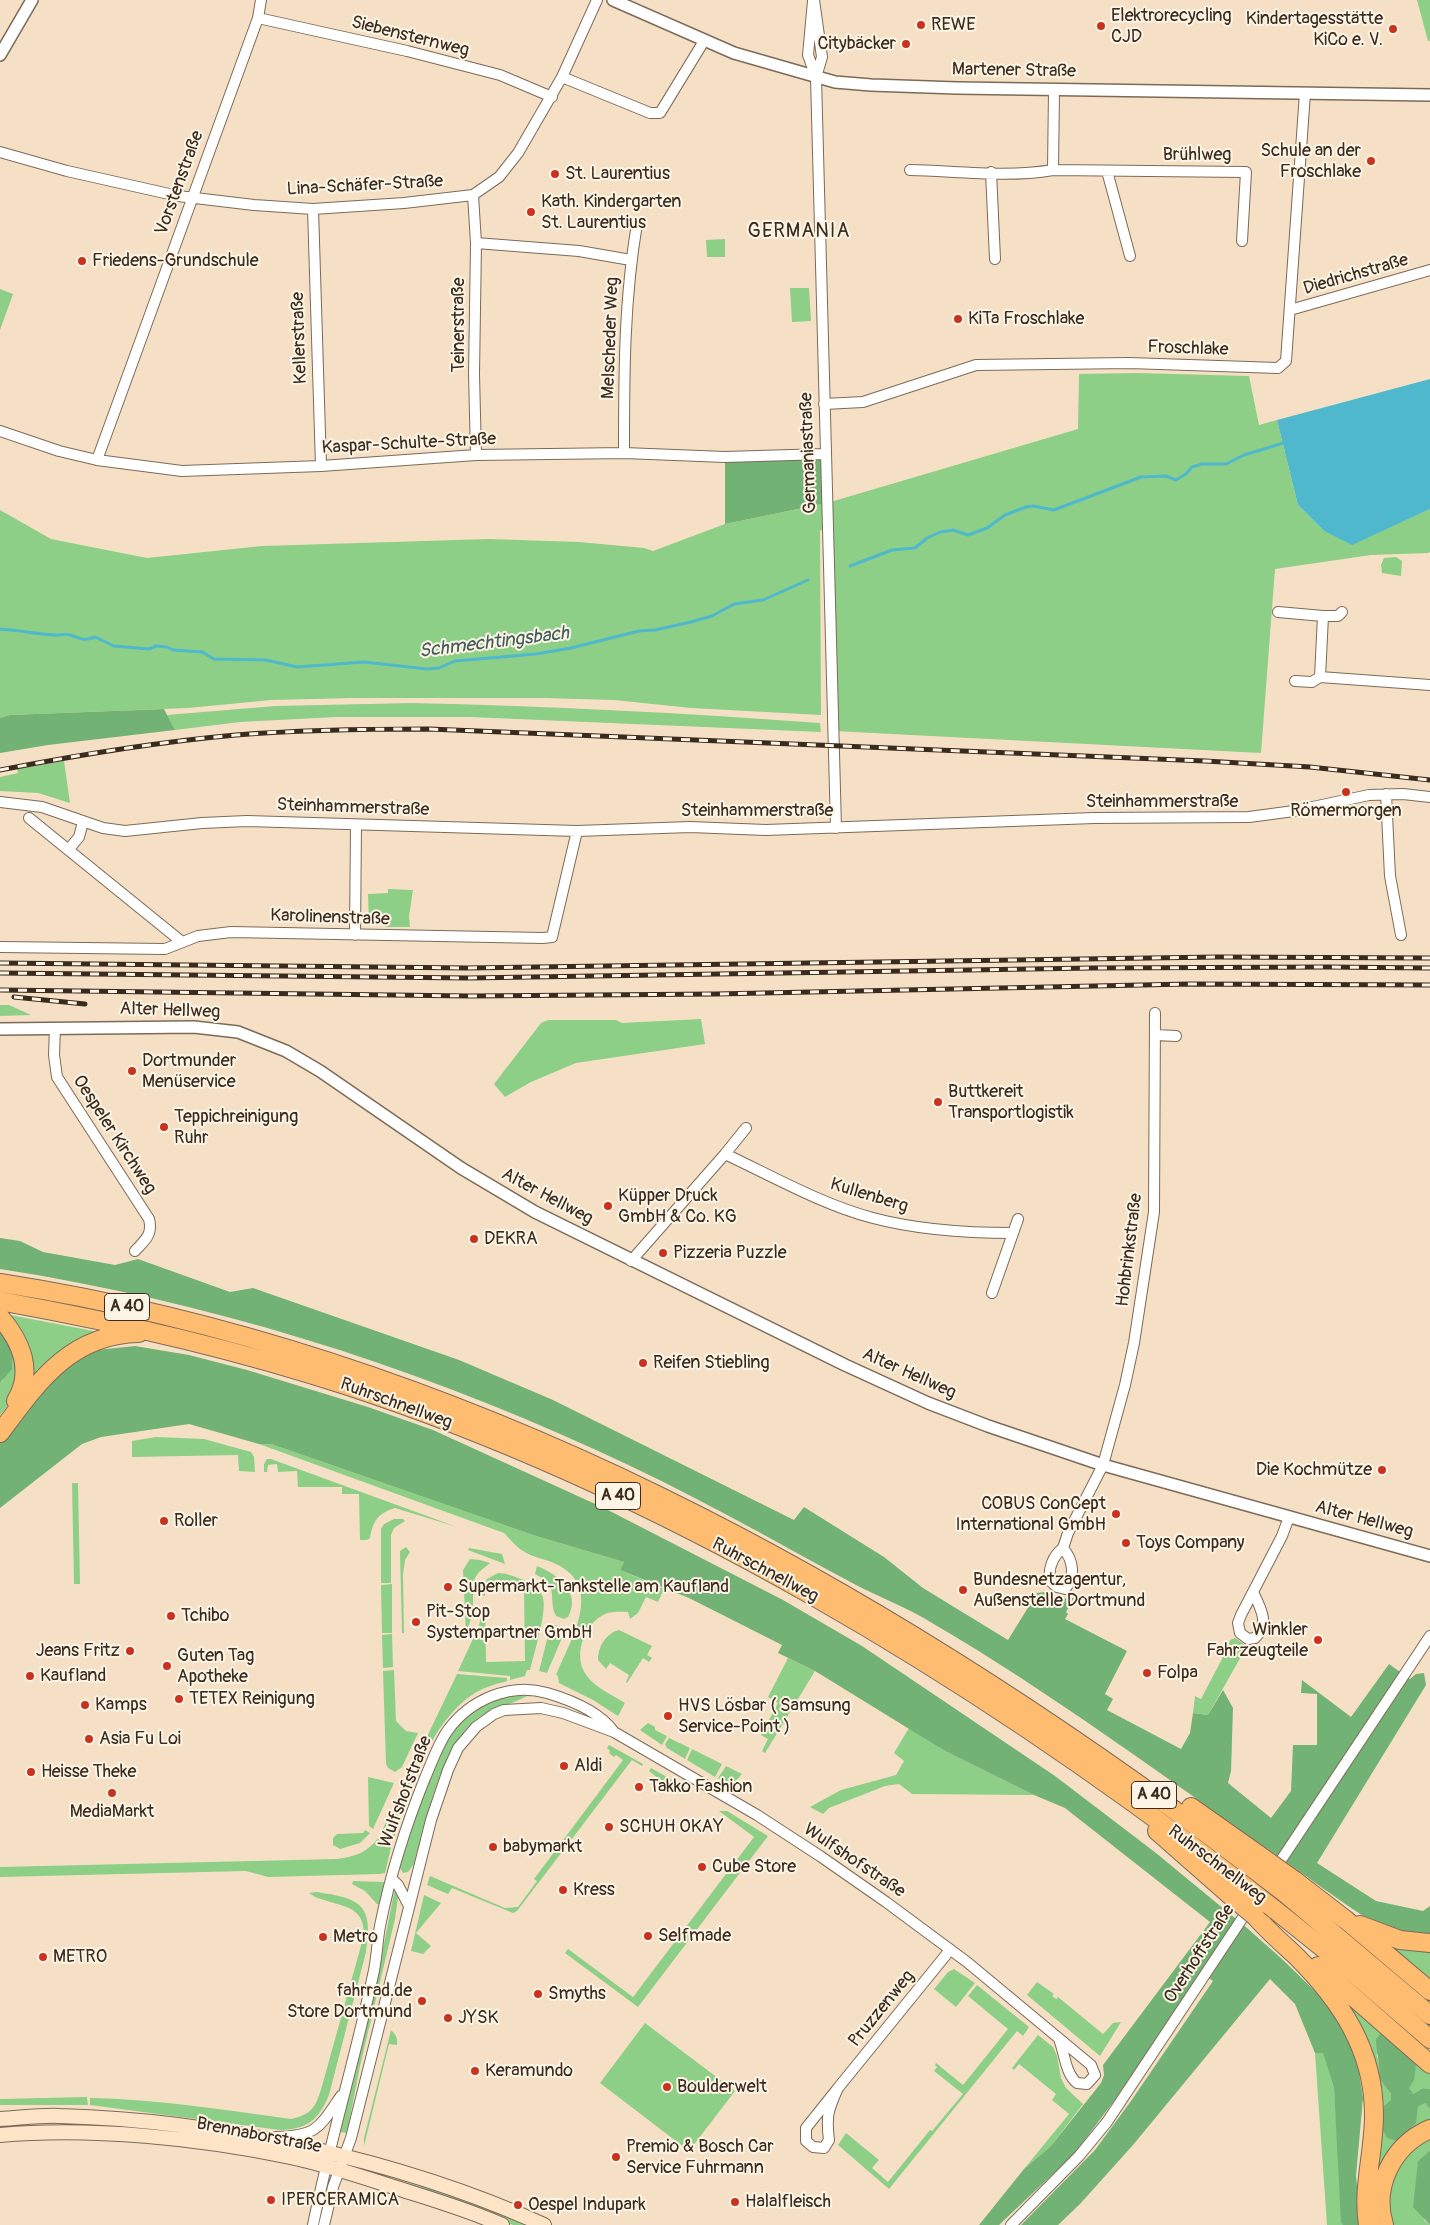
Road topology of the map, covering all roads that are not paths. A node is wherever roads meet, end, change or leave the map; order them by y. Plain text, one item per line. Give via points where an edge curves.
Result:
1 (32, 0) edge
2 (261, 0) edge
3 (597, 0) edge
4 (612, 0) edge
5 (814, 0) edge
6 (258, 18) junction
7 (704, 41) junction
8 (0, 55) edge
9 (562, 77) junction
10 (816, 77) junction
11 (1054, 90) junction
12 (1305, 93) junction
13 (1430, 95) edge
14 (552, 97) junction
15 (0, 152) edge
16 (910, 170) dead end
17 (1053, 170) junction
18 (1107, 171) junction
19 (991, 172) junction
20 (473, 194) junction
21 (192, 199) junction
22 (313, 209) junction
23 (637, 224) dead end
24 (1242, 241) dead end
25 (476, 243) junction
26 (1130, 256) dead end
27 (995, 259) dead end
28 (631, 260) junction
29 (1430, 270) edge
30 (1290, 310) junction
31 (824, 404) junction
32 (0, 431) edge
33 (624, 453) junction
34 (825, 454) junction
35 (476, 455) junction
36 (97, 460) junction
37 (321, 466) junction
38 (1278, 612) dead end
39 (1342, 612) dead end
40 (1323, 616) junction
41 (1320, 677) junction
42 (1296, 681) dead end
43 (1430, 685) edge
44 (1386, 794) junction
45 (1430, 797) edge
46 (0, 802) edge
47 (29, 818) dead end
48 (83, 822) junction
49 (356, 825) junction
50 (836, 828) junction
51 (577, 831) junction
52 (69, 849) junction
53 (355, 935) junction
54 (1401, 935) dead end
55 (182, 942) junction
56 (0, 947) edge
57 (1155, 1013) dead end
58 (55, 1028) junction
59 (0, 1029) edge
60 (1155, 1035) junction
61 (1176, 1036) dead end
62 (746, 1128) dead end
63 (726, 1154) junction
64 (1018, 1219) dead end
65 (1013, 1233) junction
66 (135, 1252) dead end
67 (631, 1261) junction
68 (0, 1283) edge
69 (992, 1294) dead end
70 (0, 1302) edge
71 (0, 1318) edge
72 (173, 1337) junction
73 (0, 1423) edge
74 (0, 1433) edge
75 (1103, 1464) junction
76 (1288, 1517) junction
77 (1063, 1548) dead end
78 (1430, 1556) edge
79 (1253, 1592) dead end
80 (1430, 1636) edge
81 (614, 1732) junction
82 (392, 1879) junction
83 (1289, 1886) junction
84 (1309, 1892) junction
85 (409, 1906) junction
86 (1264, 1918) junction
87 (1430, 1943) edge
88 (950, 1950) junction
89 (1430, 1991) edge
90 (1430, 2015) edge
91 (1059, 2039) dead end
92 (1430, 2039) edge
93 (1430, 2064) edge
94 (838, 2088) junction
95 (345, 2091) junction
96 (0, 2119) edge
97 (1430, 2129) edge
98 (0, 2135) edge
99 (257, 2138) junction
100 (344, 2157) junction
101 (327, 2160) junction
102 (339, 2171) junction
103 (313, 2225) edge
104 (324, 2225) edge
105 (502, 2225) edge
106 (544, 2225) edge
107 (1011, 2225) edge
108 (1368, 2225) edge
109 (1384, 2225) edge

1 - 8 street
2 - 6 street, Vorstenstraße
3 - 9 street, Lina-Schäfer-Straße
4 - 7 street, Martener Straße
5 - 10 street, Germaniastraße via 808,55
6 - 14 street, Siebensternweg via 500,75
6 - 21 street, Vorstenstraße
7 - 9 street via 660,113 650,112
7 - 10 street, Martener Straße
9 - 14 street, Lina-Schäfer-Straße
10 - 11 street, Martener Straße via 871,85
10 - 31 street, Germaniastraße
11 - 12 street, Martener Straße
11 - 17 street
12 - 13 street, Martener Straße
12 - 30 street, Froschlake
14 - 20 street, Lina-Schäfer-Straße via 518,153 499,177
15 - 21 street, Lina-Schäfer-Straße via 67,171
16 - 19 street, Brühlweg
17 - 18 street, Brühlweg
17 - 19 street, Brühlweg
18 - 24 street, Brühlweg via 1246,172
18 - 26 street
19 - 27 street
20 - 22 street, Lina-Schäfer-Straße via 404,203
20 - 25 street, Teinerstraße
21 - 22 street, Lina-Schäfer-Straße
21 - 36 street, Vorstenstraße
22 - 37 street, Kellerstraße
23 - 28 street, Melscheder Weg
25 - 28 street
25 - 35 street, Teinerstraße
28 - 33 street, Melscheder Weg via 625,325
29 - 30 street, Diedrichstraße
30 - 31 street, Froschlake via 1286,361 1278,368 1129,363 976,365 862,402
31 - 34 street, Germaniastraße
32 - 36 street, Kaspar-Schulte-Straße
33 - 34 street, Kaspar-Schulte-Straße via 713,456
33 - 35 street, Kaspar-Schulte-Straße
34 - 50 street, Germaniastraße
35 - 37 street, Kaspar-Schulte-Straße
36 - 37 street, Kaspar-Schulte-Straße via 182,471
38 - 40 street
39 - 40 street via 1338,616
40 - 41 street
41 - 42 street via 1312,682
41 - 43 street
44 - 45 street, Steinhammerstraße
44 - 50 street, Steinhammerstraße via 1249,818 1094,818
44 - 54 street via 1390,876
46 - 48 street, Steinhammerstraße via 42,807
47 - 52 street
48 - 49 street, Steinhammerstraße via 125,831 247,821
48 - 52 street via 79,837
49 - 51 street, Steinhammerstraße
49 - 53 street
50 - 51 street, Steinhammerstraße via 690,827
51 - 53 street, Karolinenstraße via 552,937
52 - 55 street
53 - 55 street, Karolinenstraße via 216,932
55 - 56 street, Karolinenstraße via 165,949
57 - 60 street, Hohbrinkstraße
58 - 59 street, Alter Hellweg
58 - 66 street, Oespeler Kirchweg via 54,1055 58,1077 149,1219 150,1236
58 - 67 street, Alter Hellweg via 216,1028 257,1038 313,1066 434,1151 497,1190
60 - 61 street
60 - 75 street, Hohbrinkstraße via 1154,1212 1131,1356
62 - 63 street
63 - 65 street, Kullenberg via 839,1207 872,1218 956,1232
63 - 67 street
64 - 65 street
65 - 69 street
67 - 75 street, Alter Hellweg via 920,1399 988,1426
68 - 83 highway, Ruhrschnellweg / A 40, bridge via 147,1311 248,1337 371,1375 502,1425 647,1489 765,1550 947,1656
70 - 72 highway, Ruhrschnellweg / A 40
71 - 73 highway via 21,1348 25,1372 19,1395
72 - 74 highway via 125,1334 80,1348 42,1379
72 - 86 highway, Ruhrschnellweg / A 40, bridge via 291,1368 497,1442 627,1500 745,1560 969,1691 1102,1780 1237,1890
75 - 76 street, Alter Hellweg
75 - 77 street
76 - 78 street, Alter Hellweg
76 - 79 street, Alter Hellweg via 1282,1536
80 - 107 street, Overhoffstraße via 1107,2122 1079,2156
81 - 82 street, Wulfshofstraße via 607,1722 578,1705 542,1691 505,1692 473,1705 441,1741 418,1794
81 - 85 street, Wulfshofstraße via 541,1708 504,1710 476,1727 462,1742 448,1770 431,1820
81 - 88 street, Wulfshofstraße via 757,1815 886,1902
82 - 85 street
82 - 95 street, Wulfshofstraße via 380,1927 374,1973
83 - 84 highway
83 - 90 highway, Ruhrschnellweg / A 40
84 - 87 highway via 1372,1930 1400,1940
84 - 89 highway
85 - 100 street, Wulfshofstraße via 352,2138
86 - 92 highway, Ruhrschnellweg / A 40 via 1344,1965
86 - 93 highway
86 - 108 highway via 1338,2003 1356,2032 1362,2049 1374,2107 1365,2197
88 - 91 street, Wulfshofstraße
88 - 94 street, Pruzzenweg
94 - 94 street, Pruzzenweg via 806,2128 806,2141 813,2147 824,2148 829,2140 827,2115
95 - 99 street, Brennaborstraße via 313,2132 295,2137
95 - 101 street, Wulfshofstraße
96 - 99 main road, Brennaborstraße via 59,2116 133,2121
97 - 109 highway via 1409,2141 1391,2163 1380,2196
98 - 101 main road, Brennaborstraße via 74,2133 158,2138
99 - 101 main road, Brennaborstraße
100 - 101 main road, Brennaborstraße
100 - 102 street, Wulfshofstraße
100 - 106 main road, Brennaborstraße via 492,2202
101 - 102 main road, Brennaborstraße
101 - 103 street, Wulfshofstraße
102 - 104 street, Wulfshofstraße
102 - 105 main road, Brennaborstraße

